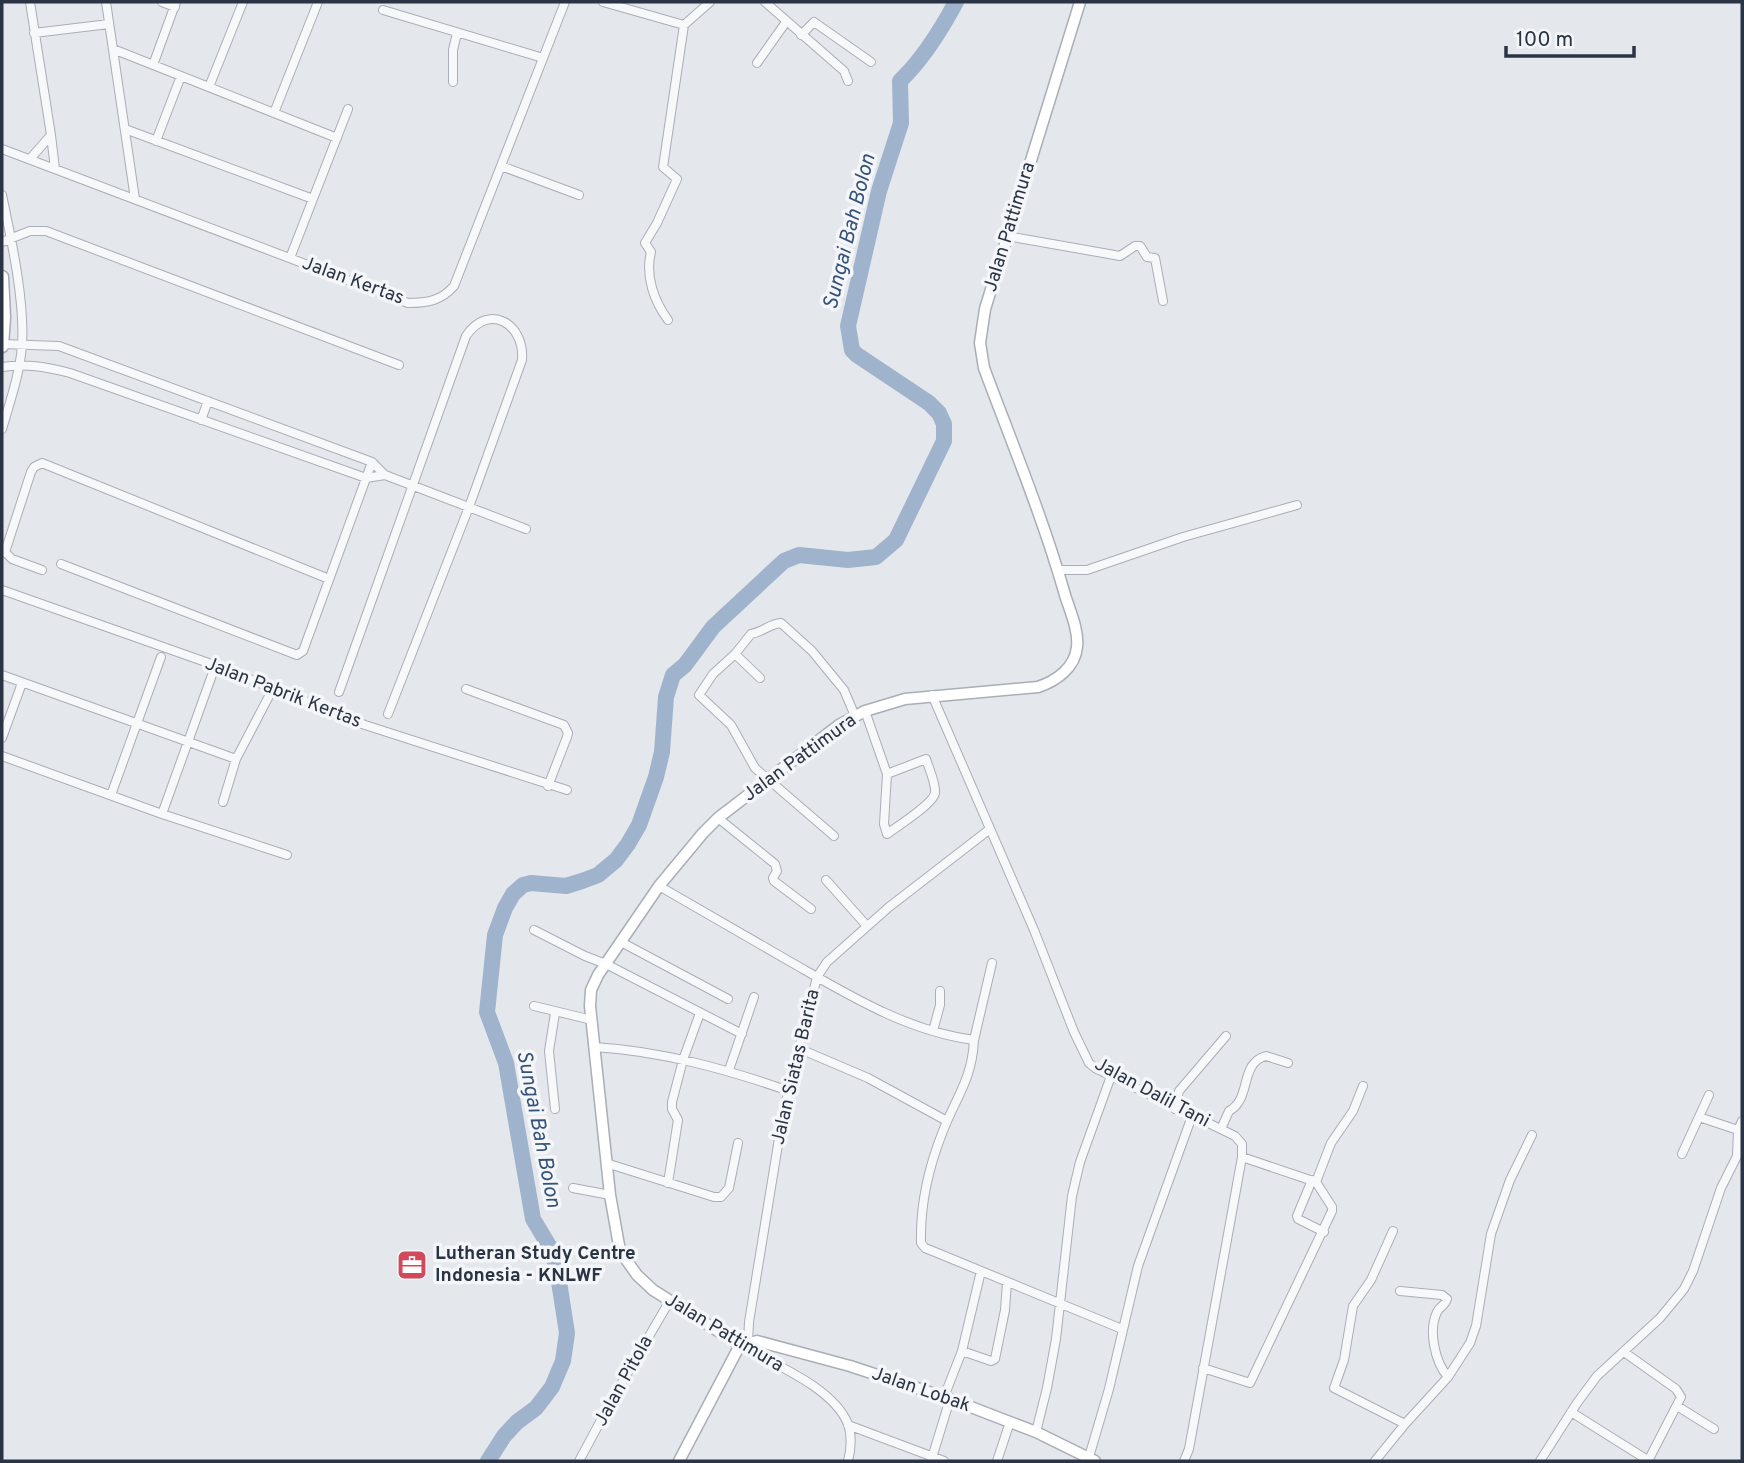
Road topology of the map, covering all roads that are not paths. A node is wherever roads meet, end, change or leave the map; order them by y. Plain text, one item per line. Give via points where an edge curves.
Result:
1 (30, 2) edge
2 (106, 2) edge
3 (162, 2) edge
4 (243, 2) edge
5 (318, 2) edge
6 (565, 2) edge
7 (603, 2) edge
8 (710, 2) edge
9 (765, 2) edge
10 (1080, 2) edge
11 (176, 4) edge
12 (383, 10) dead end
13 (786, 22) junction
14 (109, 24) junction
15 (684, 25) junction
16 (34, 33) junction
17 (457, 33) junction
18 (801, 35) junction
19 (113, 49) junction
20 (543, 58) junction
21 (871, 62) dead end
22 (757, 63) dead end
23 (153, 65) junction
24 (181, 76) junction
25 (848, 80) dead end
26 (453, 82) dead end
27 (209, 87) junction
28 (348, 110) dead end
29 (274, 113) junction
30 (125, 129) junction
31 (51, 135) junction
32 (337, 138) junction
33 (156, 141) junction
34 (2, 149) edge
35 (30, 159) junction
36 (501, 166) junction
37 (55, 169) junction
38 (2, 195) edge
39 (579, 195) dead end
40 (135, 199) junction
41 (313, 199) junction
42 (1007, 236) junction
43 (6, 240) edge
44 (290, 258) junction
45 (2, 276) edge
46 (1163, 301) dead end
47 (668, 320) dead end
48 (22, 343) junction
49 (2, 345) edge
50 (19, 364) junction
51 (399, 365) dead end
52 (2, 367) edge
53 (208, 401) junction
54 (201, 420) junction
55 (2, 429) edge
56 (372, 462) junction
57 (385, 475) junction
58 (366, 478) junction
59 (413, 486) junction
60 (1297, 505) dead end
61 (471, 508) junction
62 (526, 528) dead end
63 (61, 564) dead end
64 (42, 569) dead end
65 (1059, 573) junction
66 (329, 579) junction
67 (2, 590) edge
68 (735, 654) junction
69 (160, 657) dead end
70 (2, 675) edge
71 (212, 675) dead end
72 (760, 678) dead end
73 (22, 682) junction
74 (466, 689) dead end
75 (339, 692) dead end
76 (932, 695) junction
77 (268, 698) dead end
78 (860, 713) junction
79 (388, 714) dead end
80 (137, 724) junction
81 (2, 738) edge
82 (188, 742) junction
83 (2, 756) edge
84 (236, 760) junction
85 (887, 774) junction
86 (768, 779) junction
87 (548, 786) junction
88 (567, 790) dead end
89 (111, 795) junction
90 (223, 802) dead end
91 (162, 814) junction
92 (718, 818) junction
93 (990, 829) junction
94 (834, 836) dead end
95 (287, 855) dead end
96 (826, 880) dead end
97 (659, 887) junction
98 (811, 909) dead end
99 (867, 926) junction
100 (534, 930) dead end
101 (621, 942) junction
102 (992, 963) dead end
103 (606, 964) junction
104 (817, 977) junction
105 (940, 990) dead end
106 (754, 997) dead end
107 (728, 999) dead end
108 (534, 1006) dead end
109 (555, 1013) junction
110 (700, 1013) junction
111 (592, 1020) junction
112 (933, 1031) junction
113 (742, 1034) junction
114 (1226, 1036) dead end
115 (974, 1040) junction
116 (594, 1047) junction
117 (800, 1049) junction
118 (682, 1060) junction
119 (1288, 1063) dead end
120 (729, 1070) junction
121 (1111, 1076) junction
122 (1363, 1086) dead end
123 (789, 1091) junction
124 (1709, 1095) dead end
125 (1175, 1109) junction
126 (555, 1110) dead end
127 (1192, 1116) junction
128 (1699, 1117) junction
129 (947, 1121) junction
130 (1740, 1126) edge
131 (1221, 1129) junction
132 (1531, 1135) dead end
133 (738, 1143) dead end
134 (1682, 1154) dead end
135 (1242, 1157) junction
136 (1740, 1157) edge
137 (606, 1163) junction
138 (1314, 1181) junction
139 (668, 1183) junction
140 (573, 1188) dead end
141 (610, 1195) junction
142 (1324, 1231) junction
143 (1393, 1231) dead end
144 (981, 1271) junction
145 (1007, 1282) junction
146 (1400, 1291) dead end
147 (669, 1302) junction
148 (1059, 1303) junction
149 (1122, 1329) junction
150 (744, 1344) junction
151 (962, 1350) junction
152 (1624, 1352) junction
153 (1203, 1368) junction
154 (1448, 1377) junction
155 (947, 1398) junction
156 (1677, 1406) junction
157 (1571, 1412) junction
158 (1010, 1422) junction
159 (1405, 1424) junction
160 (848, 1425) junction
161 (1714, 1429) dead end
162 (1036, 1432) junction
163 (932, 1458) edge
164 (1092, 1459) edge
165 (579, 1461) edge
166 (679, 1461) edge
167 (848, 1461) edge
168 (944, 1461) edge
169 (997, 1461) edge
170 (1184, 1461) edge
171 (1376, 1461) edge
172 (1540, 1461) edge
173 (1648, 1461) edge

1 - 16 street
2 - 14 street
3 - 11 street
4 - 27 street
5 - 29 street
6 - 20 street, Jalan Kertas
7 - 15 street
8 - 15 street
9 - 13 street
10 - 42 street, Jalan Pattimura
11 - 23 street
12 - 17 street
13 - 18 street
13 - 22 street
14 - 16 street
14 - 19 street
15 - 47 street via 663,167 677,179 645,244 652,252 648,263 653,292
16 - 31 street
17 - 20 street
17 - 26 street
18 - 21 street via 814,22
18 - 25 street via 844,71
19 - 23 street
19 - 30 street
20 - 36 street, Jalan Kertas
23 - 24 street
24 - 27 street
24 - 33 street
27 - 29 street
28 - 32 street
29 - 32 street
30 - 33 street
30 - 40 street
31 - 35 street
31 - 37 street
32 - 41 street
33 - 41 street
34 - 35 street, Jalan Kertas
35 - 37 street, Jalan Kertas
36 - 39 street
36 - 44 street, Jalan Kertas via 454,286 445,297 408,303
37 - 40 street, Jalan Kertas
38 - 43 street
40 - 44 street, Jalan Kertas
41 - 44 street
42 - 46 street via 1120,256 1140,246 1147,257 1155,258
42 - 65 street, Jalan Pattimura via 980,343 984,368
43 - 48 street via 21,312
43 - 51 street via 38,229 46,231
45 - 49 main road
48 - 49 street
48 - 50 street
48 - 53 street via 59,346
50 - 52 street
50 - 54 street via 70,373
50 - 55 street
53 - 54 street
53 - 56 street
54 - 58 street
56 - 57 street
56 - 58 street
57 - 58 street
57 - 59 street
58 - 66 street
59 - 61 street
59 - 61 street via 466,336 482,320 503,321 518,335 522,360
59 - 75 street
60 - 65 street via 1087,570
61 - 62 street
61 - 79 street
63 - 66 street via 297,655 303,651
64 - 66 street via 5,552 31,472 42,463
65 - 76 street, Jalan Pattimura via 1077,635 1074,659 1066,670 1038,687
67 - 87 street, Jalan Pabrik Kertas via 365,725
68 - 72 street
68 - 78 street via 751,634 781,623 812,651
68 - 86 street via 699,695 732,725 755,768
69 - 80 street
70 - 73 street
71 - 82 street
73 - 80 street
73 - 81 street
74 - 87 street via 564,725 567,737
76 - 78 street, Jalan Pattimura
76 - 93 street, Jalan Dalil Tani
77 - 84 street
78 - 85 street
78 - 86 street, Jalan Pattimura
80 - 82 street
80 - 89 street
82 - 84 street
82 - 91 street
83 - 89 street
84 - 90 street
85 - 85 street via 884,824 887,834 930,801 935,791 926,759
86 - 92 street, Jalan Pattimura
86 - 94 street
87 - 88 street, Jalan Pabrik Kertas
89 - 91 street
91 - 95 street
92 - 97 street, Jalan Pattimura
92 - 98 street via 775,864 773,880
93 - 99 street, Jalan Siatas Barita
93 - 121 street, Jalan Dalil Tani via 1085,1056
96 - 99 street
97 - 101 street, Jalan Pattimura
97 - 104 street
99 - 104 street, Jalan Siatas Barita
100 - 103 street
101 - 103 street, Jalan Pattimura
101 - 107 street
102 - 115 street
103 - 110 street
103 - 111 street, Jalan Pattimura via 591,990
104 - 112 street via 900,1020
104 - 117 street, Jalan Siatas Barita
105 - 112 street
106 - 113 street
108 - 109 street
109 - 111 street
109 - 126 street via 549,1051
110 - 113 street
110 - 118 street
111 - 116 street, Jalan Pattimura
112 - 115 street
113 - 120 street
114 - 125 street via 1179,1091
115 - 129 street via 970,1073
116 - 118 street
116 - 137 street, Jalan Pattimura
117 - 123 street, Jalan Siatas Barita
117 - 129 street
118 - 120 street
118 - 139 street via 671,1106 678,1120
119 - 131 street via 1266,1056 1255,1061 1240,1102 1229,1111
120 - 123 street
121 - 125 street, Jalan Dalil Tani
121 - 148 street via 1076,1179
122 - 138 street
123 - 150 street, Jalan Siatas Barita
124 - 128 street
125 - 127 street, Jalan Dalil Tani
127 - 131 street, Jalan Dalil Tani
127 - 149 street via 1138,1266
128 - 130 street
128 - 134 street
129 - 144 street via 929,1172 921,1242 925,1248
130 - 136 street
131 - 135 street, Jalan Dalil Tani via 1240,1140
132 - 154 street via 1491,1234 1476,1326
133 - 139 street via 729,1188 721,1196
135 - 138 street
135 - 153 street
136 - 152 street via 1721,1188 1684,1289
137 - 139 street
137 - 141 street, Jalan Pattimura
138 - 142 street via 1332,1209
138 - 142 street via 1297,1216
140 - 141 street
141 - 147 street, Jalan Pattimura via 620,1251 637,1275
142 - 153 street via 1250,1383
143 - 159 street via 1371,1280 1353,1306 1334,1388
144 - 145 street
144 - 151 street
145 - 148 street
145 - 151 street via 995,1359
146 - 154 street via 1447,1299 1437,1312 1433,1339
147 - 150 street, Jalan Pattimura
147 - 165 street, Jalan Pitola
148 - 149 street
148 - 162 street
149 - 164 street
150 - 155 street, Jalan Lobak via 757,1341
150 - 160 street, Jalan Pattimura via 821,1391
150 - 166 street, Jalan Siatas Barita
151 - 155 street
152 - 156 street via 1676,1389 1681,1397
152 - 157 street via 1597,1376
153 - 170 street
154 - 159 street
155 - 158 street, Jalan Lobak
155 - 163 street
156 - 161 street
156 - 173 street
157 - 172 street
157 - 173 street
158 - 162 street, Jalan Lobak
158 - 169 street
159 - 171 street
160 - 163 street
160 - 167 street
162 - 164 street, Jalan Lobak
163 - 168 street

